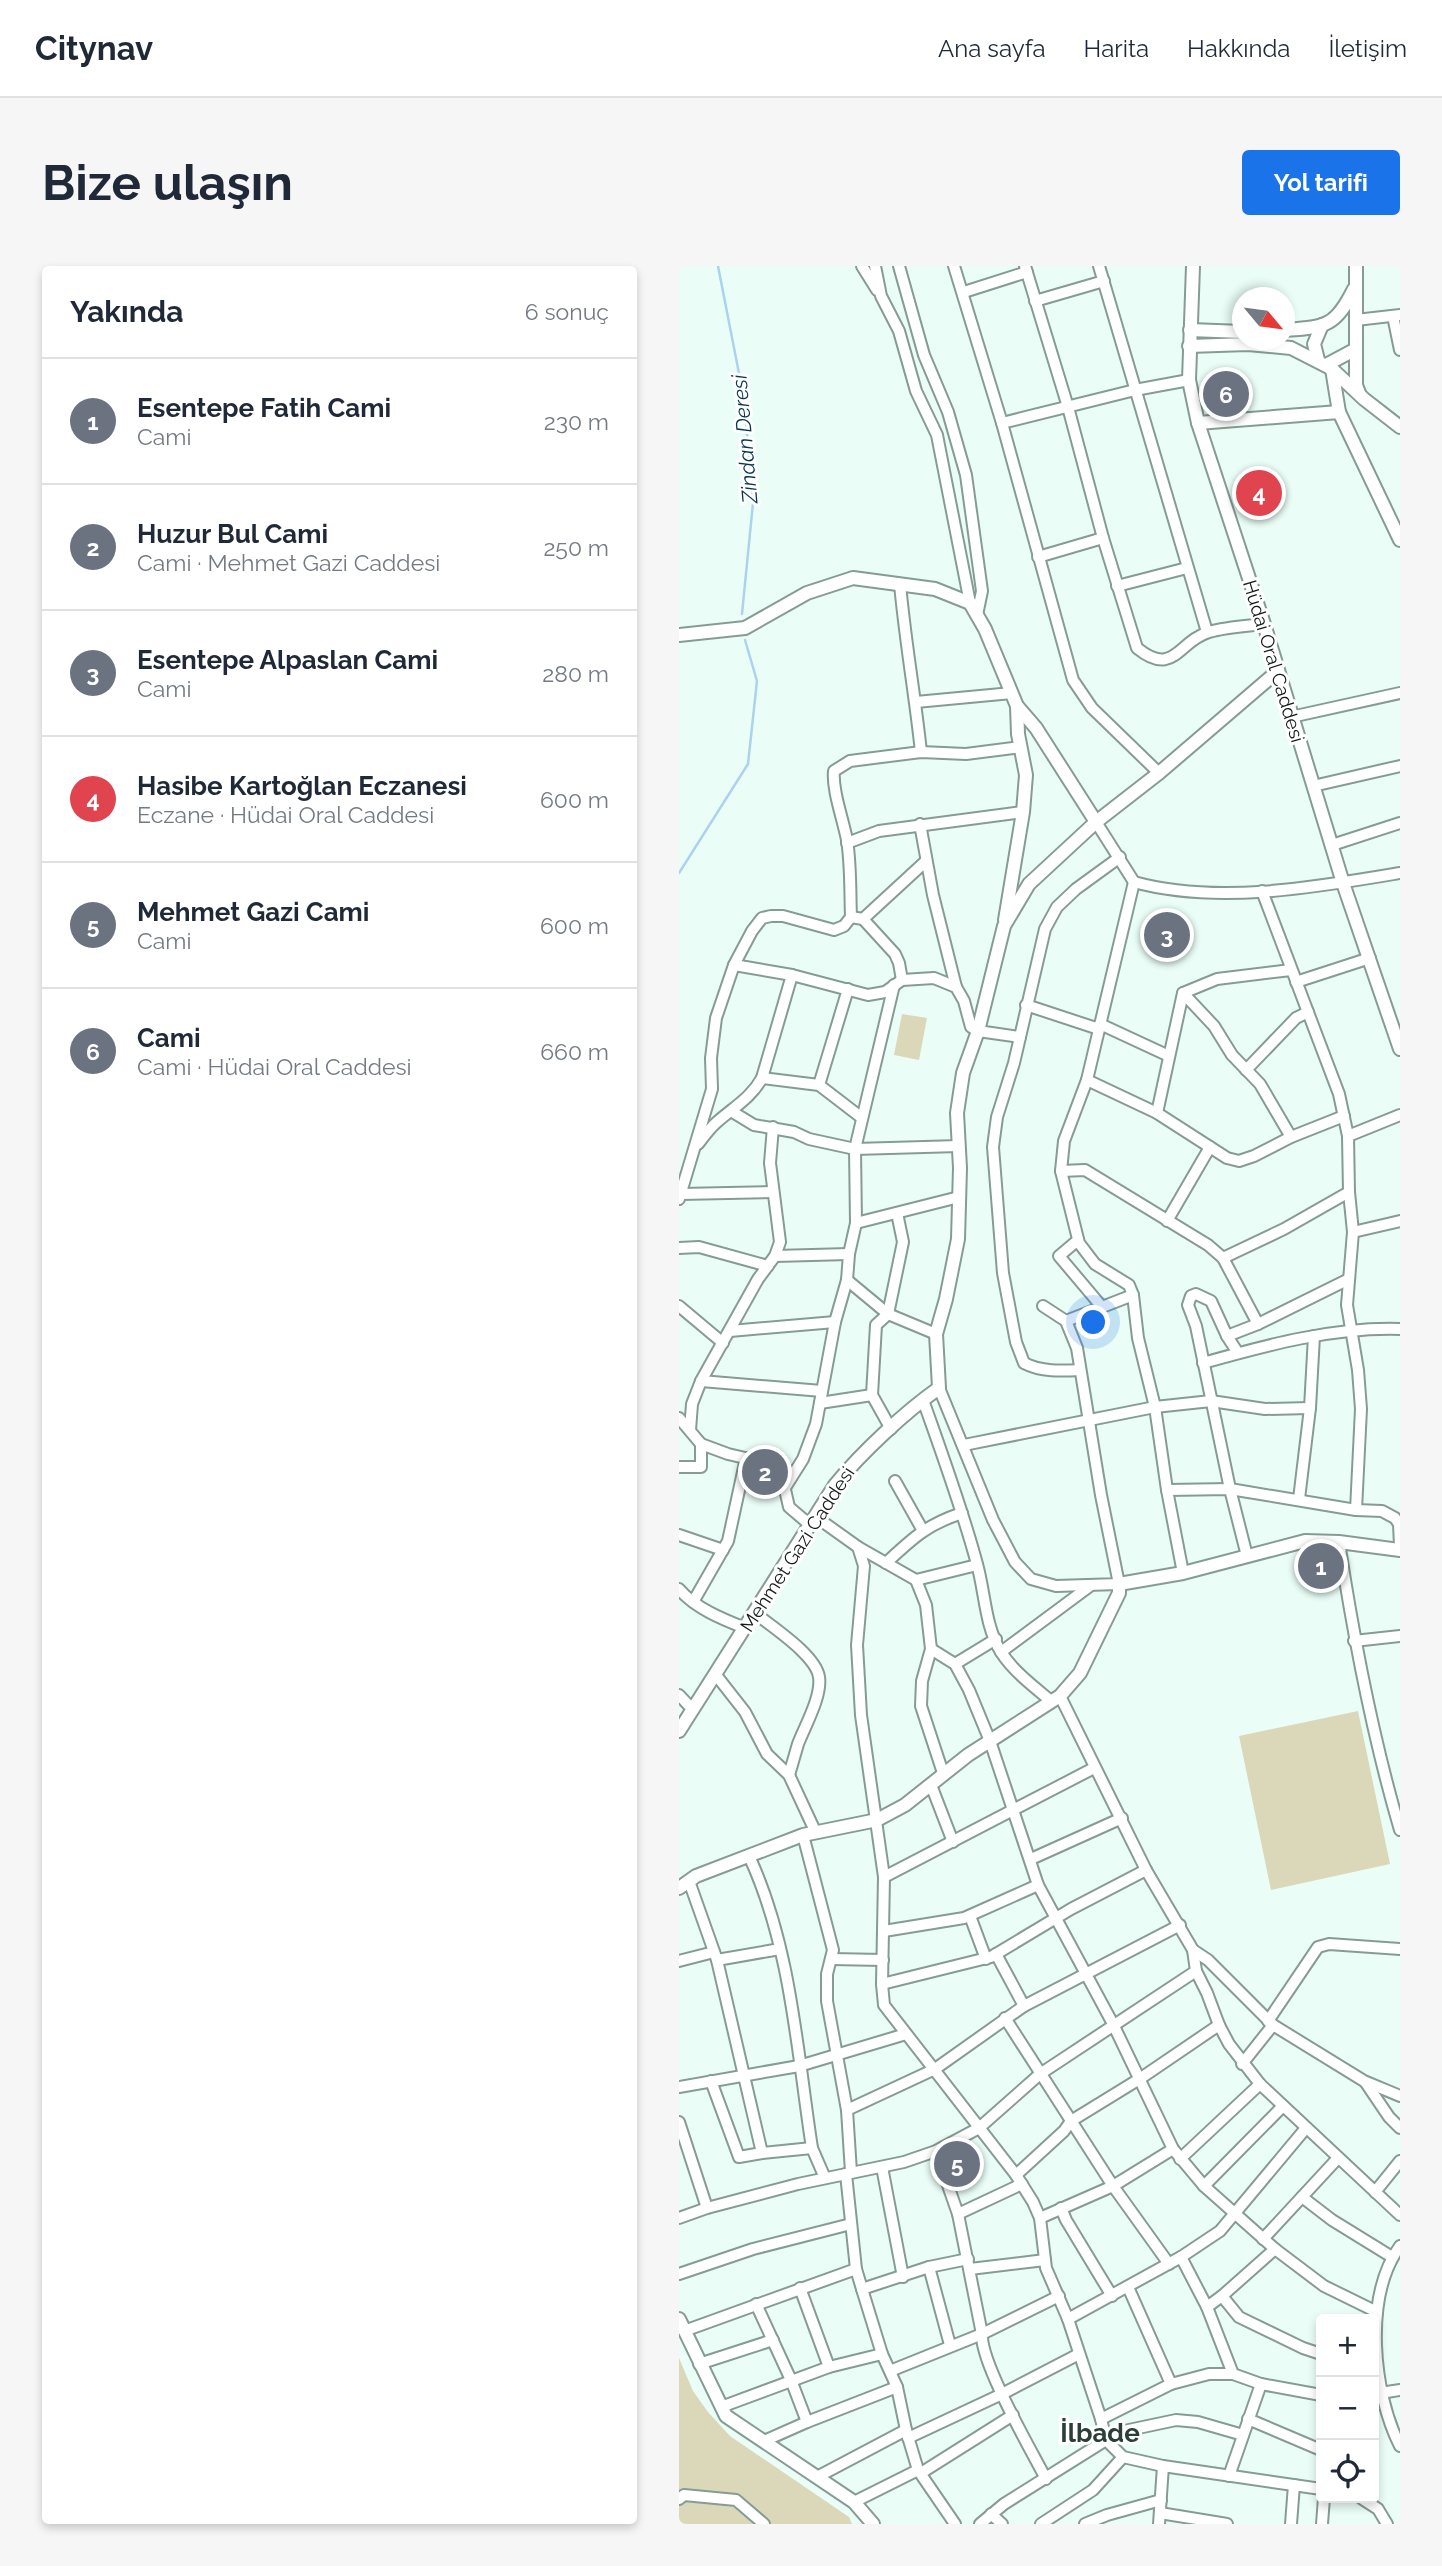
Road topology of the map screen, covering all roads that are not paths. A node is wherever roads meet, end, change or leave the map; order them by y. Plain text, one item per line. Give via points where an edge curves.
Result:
1 (862, 266) edge
2 (875, 266) edge
3 (899, 266) edge
4 (954, 266) edge
5 (1099, 266) edge
6 (1193, 266) edge
7 (1356, 266) edge
8 (1026, 269) edge
9 (1104, 281) junction
10 (1356, 285) junction
11 (964, 292) junction
12 (881, 296) junction
13 (1035, 301) junction
14 (1397, 315) edge
15 (1356, 320) junction
16 (1328, 323) junction
17 (1295, 329) edge
18 (1190, 330) junction
19 (1232, 331) edge
20 (1189, 346) junction
21 (1356, 349) junction
22 (1400, 350) edge
23 (1326, 365) junction
24 (1189, 380) junction
25 (1135, 390) junction
26 (1359, 393) junction
27 (1068, 407) junction
28 (1339, 412) junction
29 (1002, 423) junction
30 (1198, 423) junction
31 (1400, 427) edge
32 (1103, 538) junction
33 (1400, 540) edge
34 (1038, 557) junction
35 (1187, 568) junction
36 (900, 584) junction
37 (1117, 586) junction
38 (974, 609) junction
39 (1264, 624) junction
40 (1206, 632) junction
41 (679, 635) edge
42 (1278, 671) junction
43 (1011, 693) junction
44 (1400, 693) edge
45 (916, 702) junction
46 (1017, 706) junction
47 (1291, 717) junction
48 (1021, 747) junction
49 (921, 752) junction
50 (1400, 766) edge
51 (1159, 773) junction
52 (1313, 786) junction
53 (1023, 812) junction
54 (1096, 822) junction
55 (1400, 823) edge
56 (920, 824) junction
57 (847, 843) junction
58 (1332, 845) junction
59 (1120, 857) junction
60 (926, 861) junction
61 (1400, 873) edge
62 (1134, 882) junction
63 (1343, 883) junction
64 (1262, 891) junction
65 (857, 918) junction
66 (1004, 926) junction
67 (1370, 958) junction
68 (734, 965) junction
69 (1291, 970) junction
70 (792, 975) junction
71 (1296, 982) junction
72 (898, 983) junction
73 (956, 987) junction
74 (848, 989) junction
75 (1184, 993) junction
76 (1026, 1005) junction
77 (1308, 1012) junction
78 (1100, 1027) junction
79 (978, 1031) junction
80 (1020, 1037) junction
81 (1400, 1049) edge
82 (1170, 1056) junction
83 (1246, 1070) junction
84 (762, 1078) junction
85 (1087, 1080) junction
86 (819, 1086) junction
87 (731, 1111) junction
88 (1157, 1113) junction
89 (1400, 1115) edge
90 (1344, 1116) junction
91 (863, 1118) junction
92 (773, 1127) junction
93 (1348, 1136) junction
94 (1290, 1137) junction
95 (959, 1146) junction
96 (1210, 1147) junction
97 (694, 1149) junction
98 (855, 1149) junction
99 (1061, 1171) junction
100 (773, 1192) junction
101 (1349, 1192) junction
102 (680, 1197) edge
103 (959, 1197) junction
104 (897, 1213) junction
105 (1167, 1221) junction
106 (1400, 1221) edge
107 (856, 1223) junction
108 (1353, 1232) junction
109 (1078, 1240) junction
110 (679, 1248) edge
111 (849, 1254) junction
112 (1223, 1258) junction
113 (771, 1261) junction
114 (1349, 1279) junction
115 (847, 1280) junction
116 (1133, 1295) junction
117 (679, 1306) edge
118 (1044, 1306) dead end
119 (1102, 1307) junction
120 (888, 1314) junction
121 (1066, 1321) junction
122 (835, 1322) junction
123 (1258, 1324) junction
124 (1400, 1329) edge
125 (730, 1331) junction
126 (1352, 1331) junction
127 (936, 1334) junction
128 (1227, 1336) junction
129 (1314, 1336) junction
130 (723, 1343) junction
131 (1238, 1353) junction
132 (1203, 1363) junction
133 (1080, 1370) junction
134 (701, 1381) junction
135 (939, 1388) junction
136 (822, 1391) junction
137 (872, 1395) junction
138 (923, 1400) junction
139 (1211, 1401) junction
140 (820, 1403) junction
141 (1155, 1407) junction
142 (1310, 1408) junction
143 (679, 1418) edge
144 (1088, 1420) junction
145 (891, 1429) junction
146 (690, 1430) junction
147 (701, 1444) junction
148 (964, 1445) junction
149 (746, 1458) junction
150 (679, 1466) edge
151 (895, 1481) dead end
152 (786, 1486) junction
153 (1230, 1489) junction
154 (1167, 1490) junction
155 (1299, 1499) junction
156 (1356, 1510) junction
157 (962, 1513) junction
158 (813, 1521) junction
159 (922, 1530) junction
160 (679, 1535) edge
161 (1339, 1542) junction
162 (858, 1547) junction
163 (1400, 1548) edge
164 (723, 1550) junction
165 (1247, 1556) junction
166 (885, 1563) junction
167 (977, 1565) junction
168 (1183, 1573) junction
169 (916, 1580) junction
170 (1119, 1584) junction
171 (1090, 1586) junction
172 (679, 1588) edge
173 (693, 1602) junction
174 (755, 1614) junction
175 (745, 1628) junction
176 (1400, 1636) edge
177 (996, 1639) junction
178 (1355, 1641) junction
179 (931, 1649) junction
180 (1001, 1652) junction
181 (955, 1664) junction
182 (716, 1675) junction
183 (679, 1695) edge
184 (1055, 1699) junction
185 (693, 1710) junction
186 (679, 1731) edge
187 (990, 1741) junction
188 (1094, 1768) junction
189 (943, 1773) junction
190 (789, 1775) junction
191 (930, 1785) junction
192 (1013, 1811) junction
193 (1122, 1818) junction
194 (877, 1820) junction
195 (1400, 1830) edge
196 (810, 1834) junction
197 (953, 1842) junction
198 (748, 1856) junction
199 (1031, 1860) junction
200 (1146, 1870) junction
201 (884, 1877) junction
202 (684, 1885) edge
203 (1038, 1885) junction
204 (970, 1916) junction
205 (1055, 1919) junction
206 (1180, 1925) junction
207 (884, 1931) junction
208 (1400, 1949) edge
209 (780, 1950) junction
210 (1193, 1950) junction
211 (716, 1956) junction
212 (991, 1956) junction
213 (831, 1959) junction
214 (883, 1960) junction
215 (679, 1961) edge
216 (1196, 1971) junction
217 (1084, 1974) junction
218 (882, 1984) junction
219 (1024, 2006) junction
220 (1006, 2018) junction
221 (1271, 2023) junction
222 (1114, 2024) junction
223 (1219, 2025) junction
224 (906, 2034) junction
225 (838, 2054) junction
226 (1242, 2063) junction
227 (799, 2066) junction
228 (935, 2069) junction
229 (1040, 2074) junction
230 (743, 2076) junction
231 (1140, 2078) junction
232 (711, 2081) junction
233 (1364, 2081) junction
234 (1260, 2084) junction
235 (679, 2087) edge
236 (1400, 2096) edge
237 (1283, 2106) junction
238 (847, 2110) junction
239 (1070, 2121) junction
240 (679, 2122) edge
241 (979, 2128) junction
242 (1306, 2128) junction
243 (1400, 2129) edge
244 (812, 2148) junction
245 (1173, 2149) junction
246 (936, 2151) junction
247 (762, 2153) junction
248 (1338, 2158) junction
249 (1180, 2159) junction
250 (1400, 2161) edge
251 (882, 2167) junction
252 (849, 2173) junction
253 (825, 2178) junction
254 (1019, 2180) junction
255 (1113, 2186) junction
256 (1204, 2186) junction
257 (1375, 2192) junction
258 (1302, 2197) junction
259 (707, 2208) junction
260 (1062, 2208) junction
261 (958, 2214) junction
262 (1235, 2214) junction
263 (1400, 2215) edge
264 (679, 2218) edge
265 (1040, 2218) junction
266 (851, 2224) junction
267 (1263, 2239) junction
268 (1400, 2246) edge
269 (1275, 2249) junction
270 (1181, 2257) junction
271 (1392, 2257) junction
272 (1045, 2260) junction
273 (969, 2264) junction
274 (1169, 2264) junction
275 (929, 2267) junction
276 (856, 2269) junction
277 (679, 2274) edge
278 (903, 2277) junction
279 (1128, 2287) junction
280 (800, 2288) junction
281 (862, 2288) junction
282 (1059, 2296) junction
283 (1112, 2296) junction
284 (1222, 2296) junction
285 (757, 2304) junction
286 (1207, 2306) junction
287 (1377, 2312) joint
288 (1067, 2319) junction
289 (681, 2325) edge
290 (982, 2334) junction
291 (773, 2340) junction
292 (950, 2346) junction
293 (1316, 2352) edge
294 (882, 2354) junction
295 (1079, 2354) junction
296 (699, 2364) junction
297 (829, 2367) junction
298 (890, 2371) junction
299 (1233, 2374) junction
300 (791, 2380) junction
301 (1171, 2384) junction
302 (1261, 2384) junction
303 (897, 2387) junction
304 (1400, 2390) edge
305 (1379, 2393) edge
306 (1002, 2394) junction
307 (1316, 2394) edge
308 (1379, 2396) edge
309 (721, 2406) junction
310 (1013, 2416) junction
311 (1101, 2419) junction
312 (1248, 2419) junction
313 (807, 2422) junction
314 (907, 2434) junction
315 (1243, 2435) junction
316 (1106, 2438) junction
317 (764, 2441) junction
318 (1400, 2446) edge
319 (1316, 2448) edge
320 (1123, 2457) junction
321 (1163, 2466) junction
322 (919, 2471) junction
323 (1229, 2476) junction
324 (817, 2477) junction
325 (1045, 2479) junction
326 (1294, 2485) junction
327 (1316, 2488) edge
328 (679, 2499) edge
329 (1161, 2500) junction
330 (854, 2502) junction
331 (1324, 2503) edge
332 (1369, 2503) edge
333 (991, 2514) junction
334 (1159, 2519) edge
335 (764, 2524) edge
336 (873, 2524) edge
337 (955, 2524) edge
338 (980, 2524) edge
339 (1002, 2524) edge
340 (1041, 2524) edge
341 (1086, 2524) edge
342 (1227, 2524) edge
343 (1291, 2524) edge
344 (1322, 2524) edge
345 (1387, 2524) edge

1 - 12 street
2 - 12 street
3 - 38 street via 965,475 982,590
4 - 11 street
5 - 9 street
6 - 18 street, Hüdai Oral Caddesi
7 - 10 street
8 - 11 street
8 - 13 street
9 - 13 street
9 - 25 street
10 - 15 street
10 - 16 street via 1343,310
11 - 29 street
12 - 38 street via 899,331 916,391 937,435
13 - 27 street
14 - 15 street
14 - 22 street
15 - 16 street
15 - 21 street
16 - 17 street
16 - 23 street via 1314,344
18 - 19 street
18 - 20 street, Hüdai Oral Caddesi
20 - 23 street via 1291,348
20 - 24 street, Hüdai Oral Caddesi
21 - 23 street
21 - 26 street
23 - 26 street
23 - 28 street
24 - 25 street
24 - 30 street, Hüdai Oral Caddesi
25 - 27 street
25 - 35 street
26 - 28 street
26 - 31 street
27 - 29 street
27 - 32 street
28 - 30 street
28 - 33 street
29 - 34 street
30 - 39 street, Hüdai Oral Caddesi
32 - 34 street
32 - 37 street
34 - 51 street via 1073,681 1092,708
35 - 37 street
35 - 40 street
36 - 38 street via 935,589
36 - 41 street via 853,578 807,593 745,628
36 - 45 street
37 - 40 street via 1137,648 1146,655 1171,659
38 - 43 street
39 - 40 street
39 - 42 street, Hüdai Oral Caddesi
42 - 47 street, Hüdai Oral Caddesi
42 - 51 street
43 - 45 street
43 - 46 street
44 - 47 street
45 - 49 street
46 - 48 street
46 - 54 street
47 - 52 street, Hüdai Oral Caddesi
48 - 49 street via 966,754
48 - 53 street via 1026,775
49 - 57 street via 850,761 834,771
50 - 52 street
51 - 54 street
52 - 58 street, Hüdai Oral Caddesi
53 - 56 street
53 - 66 street
54 - 59 street
54 - 66 street via 1029,884
55 - 58 street
56 - 57 street
56 - 60 street
57 - 65 street
58 - 63 street, Hüdai Oral Caddesi
59 - 62 street
59 - 76 street via 1057,907 1045,929
60 - 65 street
60 - 73 street
61 - 63 street
62 - 64 street via 1187,893
62 - 78 street
63 - 64 street
63 - 67 street, Hüdai Oral Caddesi
64 - 69 street
65 - 68 street via 834,930 783,916 762,918
65 - 72 street via 894,954 899,963
66 - 79 street
67 - 71 street
67 - 81 street, Hüdai Oral Caddesi
68 - 70 street
68 - 97 street via 716,1018 712,1090
69 - 71 street
69 - 75 street via 1217,979
70 - 74 street
70 - 84 street
71 - 77 street
72 - 73 street via 934,978
72 - 74 street via 885,992 868,995
72 - 91 street
73 - 79 street via 971,1027
74 - 86 street
75 - 82 street
75 - 83 street
76 - 78 street
76 - 80 street
77 - 83 street via 1296,1018
77 - 90 street
78 - 82 street
78 - 85 street
79 - 80 street
79 - 95 street via 963,1073 957,1113
80 - 133 street via 993,1147 1009,1308 1024,1363 1032,1368
82 - 88 street
83 - 94 street via 1260,1084
84 - 86 street
84 - 87 street via 749,1097
85 - 88 street
85 - 99 street via 1065,1141
86 - 91 street
87 - 92 street via 754,1125
87 - 97 street
88 - 96 street
89 - 93 street
90 - 93 street
90 - 94 street
91 - 98 street
92 - 98 street
92 - 100 street
93 - 101 street
94 - 96 street via 1239,1161
95 - 98 street
95 - 103 street
96 - 105 street
97 - 102 street
98 - 107 street
99 - 105 street via 1084,1170
99 - 109 street
100 - 102 street
100 - 113 street via 780,1242
101 - 108 street
101 - 112 street
103 - 104 street
103 - 127 street via 958,1239
104 - 107 street
104 - 120 street via 903,1242
105 - 112 street
106 - 108 street
107 - 111 street
108 - 114 street
109 - 116 street via 1095,1264 1129,1285
109 - 119 street via 1059,1256
110 - 113 street via 699,1247
111 - 113 street
111 - 115 street
112 - 123 street
113 - 125 street
114 - 123 street
114 - 126 street
115 - 120 street
115 - 122 street
116 - 119 street
116 - 141 street
117 - 130 street
118 - 121 street
119 - 121 street
120 - 127 street
120 - 137 street via 876,1325
121 - 133 street
122 - 125 street
122 - 136 street
123 - 128 street
124 - 126 street
125 - 130 street
126 - 129 street
126 - 156 street via 1360,1409
127 - 135 street
128 - 131 street
128 - 132 street via 1212,1301 1191,1296 1188,1305
129 - 131 street
129 - 142 street
130 - 134 street
131 - 132 street
132 - 139 street
133 - 144 street
134 - 136 street
134 - 146 street via 692,1404
135 - 138 street, Mehmet Gazi Caddesi
135 - 148 street
136 - 140 street
137 - 140 street
137 - 145 street
138 - 145 street, Mehmet Gazi Caddesi
138 - 157 street
139 - 141 street
139 - 142 street via 1265,1409
139 - 153 street
140 - 152 street via 803,1458
141 - 144 street
141 - 154 street
142 - 155 street
143 - 146 street
144 - 148 street
144 - 170 street
145 - 158 street, Mehmet Gazi Caddesi via 853,1463
146 - 147 street
147 - 149 street
147 - 150 street via 701,1467
148 - 171 street via 993,1520 1031,1579 1056,1586
149 - 152 street via 775,1465
149 - 164 street via 729,1541
151 - 159 street
152 - 158 street via 789,1507
153 - 154 street
153 - 155 street
153 - 165 street
154 - 168 street
155 - 156 street
156 - 163 street via 1382,1511 1395,1518
157 - 159 street
157 - 167 street
158 - 162 street
158 - 174 street, Mehmet Gazi Caddesi
159 - 166 street
160 - 164 street
161 - 163 street
161 - 165 street via 1305,1541
161 - 178 street
162 - 166 street
162 - 194 street via 865,1566 857,1645 861,1715
164 - 173 street
165 - 168 street
166 - 169 street
167 - 169 street
167 - 177 street
168 - 170 street
169 - 179 street via 926,1605
170 - 171 street
170 - 184 street via 1094,1648
171 - 180 street
172 - 173 street
173 - 175 street
174 - 175 street, Mehmet Gazi Caddesi
174 - 190 street via 815,1664 820,1678
175 - 182 street, Mehmet Gazi Caddesi
176 - 178 street
177 - 180 street
177 - 181 street
178 - 195 street via 1378,1755
179 - 181 street
179 - 189 street via 921,1706
180 - 184 street via 1028,1682
181 - 187 street
182 - 185 street, Mehmet Gazi Caddesi
182 - 190 street via 745,1712 767,1754
183 - 185 street
184 - 187 street
184 - 188 street
185 - 186 street, Mehmet Gazi Caddesi
187 - 189 street
187 - 192 street
188 - 192 street
188 - 193 street
189 - 191 street
190 - 196 street
191 - 194 street
191 - 197 street
192 - 197 street
192 - 199 street
193 - 199 street
193 - 200 street
194 - 196 street
194 - 201 street
196 - 198 street
196 - 213 street
197 - 201 street
198 - 202 street via 695,1876
198 - 209 street via 764,1888
199 - 203 street
200 - 205 street
200 - 206 street
201 - 207 street
202 - 211 street
203 - 204 street
203 - 205 street
204 - 207 street
204 - 212 street
205 - 212 street
205 - 217 street
206 - 210 street
206 - 217 street
207 - 214 street
208 - 221 street via 1318,1947
209 - 211 street
209 - 227 street
210 - 216 street
210 - 221 street
211 - 215 street
211 - 230 street
212 - 218 street
212 - 219 street
213 - 214 street
213 - 225 street via 827,2001
214 - 218 street
216 - 222 street
216 - 223 street
217 - 219 street
217 - 222 street
218 - 224 street via 884,2005
219 - 220 street
220 - 228 street
220 - 229 street
221 - 226 street
221 - 233 street
222 - 229 street
222 - 231 street
223 - 226 street
223 - 231 street
224 - 225 street
224 - 228 street
225 - 227 street
225 - 238 street
226 - 234 street
227 - 230 street
227 - 244 street
228 - 238 street
228 - 241 street
229 - 239 street
229 - 241 street
230 - 232 street
230 - 247 street
231 - 239 street
231 - 245 street
232 - 235 street
232 - 247 street via 739,2157
233 - 236 street
233 - 243 street
234 - 237 street
234 - 249 street
237 - 242 street
237 - 256 street
238 - 252 street
239 - 254 street
239 - 255 street
240 - 259 street
241 - 246 street
241 - 254 street
242 - 248 street
242 - 262 street
244 - 247 street
244 - 253 street
245 - 249 street
245 - 255 street
246 - 251 street
246 - 261 street
248 - 257 street
248 - 258 street
249 - 256 street
250 - 257 street
251 - 252 street
251 - 278 street
252 - 253 street
252 - 266 street
253 - 259 street
254 - 261 street
254 - 265 street
255 - 260 street
255 - 274 street
256 - 262 street
257 - 263 street
258 - 267 street
258 - 271 street
259 - 264 street
260 - 265 street
260 - 283 street
261 - 273 street
262 - 267 street
262 - 270 street via 1220,2231
265 - 272 street
266 - 276 street
266 - 277 street
267 - 269 street
268 - 271 street
269 - 284 street
269 - 287 street via 1324,2286
270 - 274 street
270 - 286 street
271 - 287 street
272 - 273 street
272 - 282 street
273 - 275 street
273 - 290 street
274 - 279 street
275 - 278 street
275 - 292 street
276 - 280 street
276 - 281 street
278 - 281 street
279 - 283 street
279 - 301 street
280 - 285 street
280 - 297 street
281 - 294 street
282 - 288 street
282 - 290 street
283 - 288 street
284 - 286 street
284 - 293 street via 1239,2317
285 - 289 street
285 - 291 street
286 - 299 street
288 - 295 street
289 - 296 street
290 - 292 street
290 - 306 street
291 - 296 street
291 - 300 street
292 - 298 street
294 - 297 street
294 - 298 street
295 - 306 street
295 - 311 street
296 - 309 street
297 - 300 street
298 - 303 street
299 - 301 street via 1209,2374
299 - 302 street
300 - 309 street
300 - 313 street
301 - 311 street
302 - 307 street
302 - 312 street
303 - 313 street
303 - 314 street
304 - 305 street
306 - 310 street
306 - 314 street
308 - 318 street
309 - 317 street via 726,2416
310 - 322 street
310 - 325 street
311 - 316 street
312 - 315 street
312 - 319 street
313 - 317 street
314 - 322 street
314 - 324 street
315 - 316 street via 1176,2420
315 - 323 street
316 - 320 street
316 - 325 street
317 - 324 street
320 - 321 street
320 - 340 street via 1093,2490
321 - 323 street
321 - 329 street
322 - 330 street
322 - 337 street
323 - 326 street
324 - 330 street
325 - 333 street
326 - 327 street
326 - 343 street
328 - 335 street via 684,2494 736,2500
329 - 334 street
329 - 341 street
330 - 336 street
331 - 344 street
332 - 345 street
333 - 338 street
333 - 339 street
334 - 342 street

